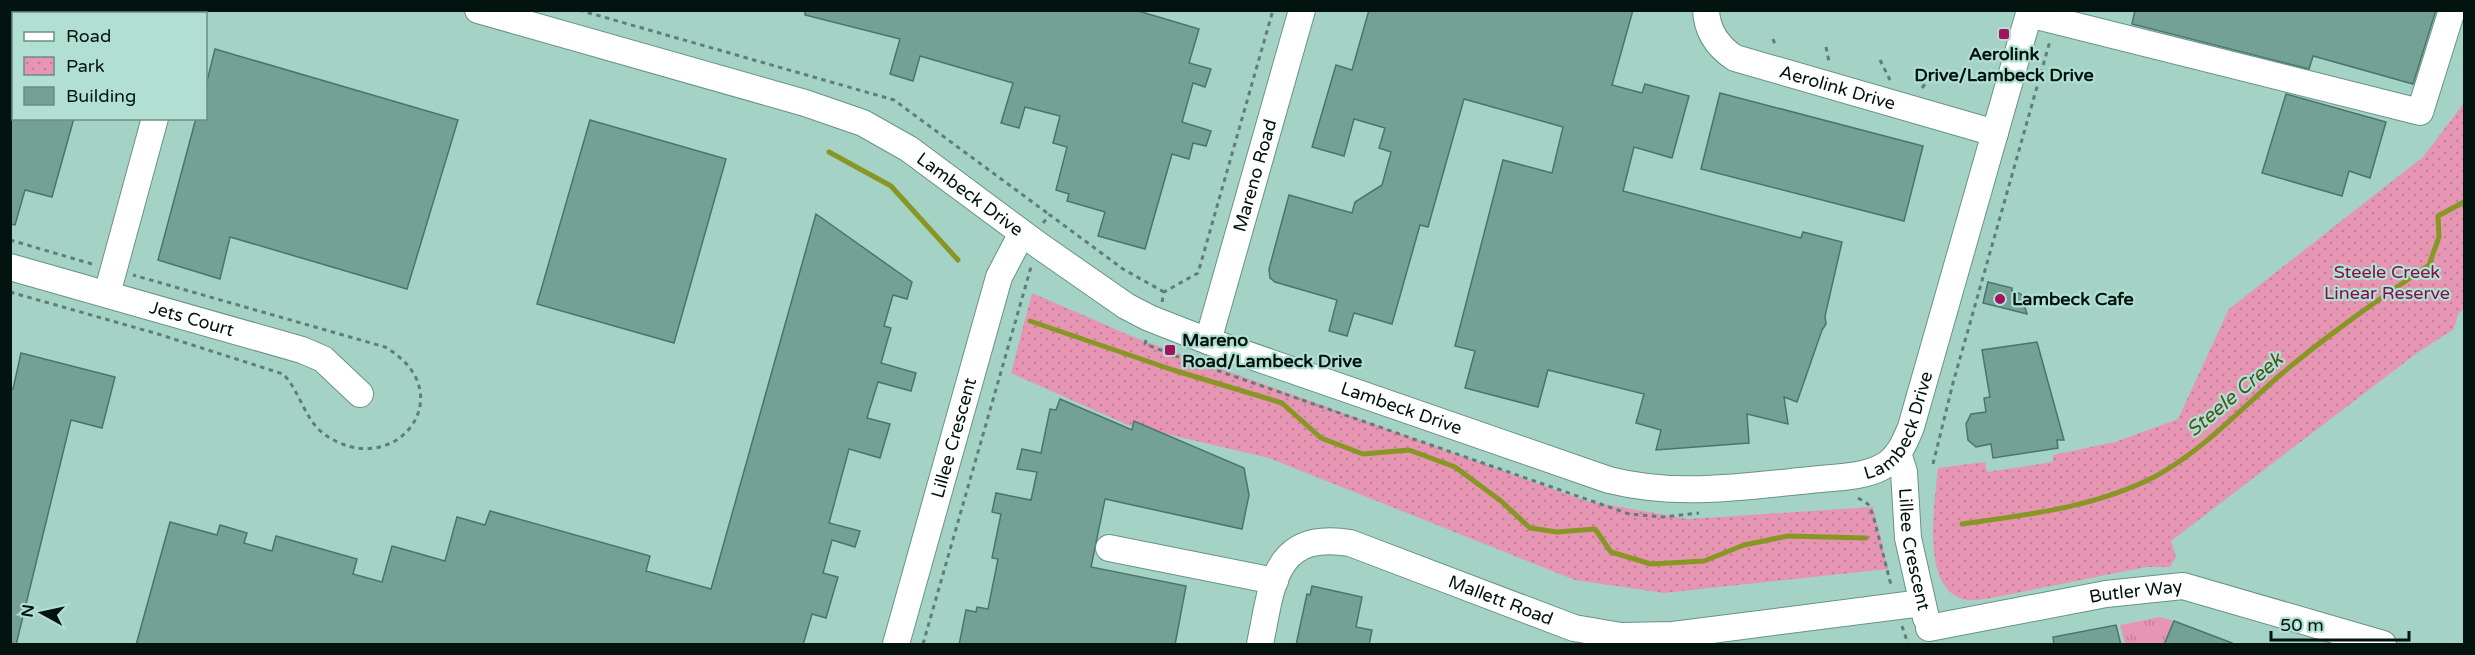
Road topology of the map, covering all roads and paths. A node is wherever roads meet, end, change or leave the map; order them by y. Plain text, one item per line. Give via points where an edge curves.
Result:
1 (478, 10) edge
2 (1273, 10) edge
3 (1302, 10) edge
4 (1706, 10) edge
5 (2452, 10) edge
6 (2029, 12) edge
7 (2056, 21) junction
8 (154, 120) edge
9 (1995, 133) junction
10 (1030, 238) junction
11 (10, 267) edge
12 (107, 294) junction
13 (1208, 341) junction
14 (360, 394) dead end
15 (1898, 453) junction
16 (1933, 464) dead end
17 (1109, 548) dead end
18 (1275, 581) junction
19 (1922, 603) junction
20 (1932, 636) edge
21 (2377, 644) edge
22 (896, 645) edge
23 (923, 645) edge
24 (1260, 645) edge

1 - 10 street, Lambeck Drive via 864,123 909,149
2 - 10 path via 1198,273 1164,292 1123,269 1050,215
3 - 13 street, Mareno Road
4 - 9 street, Aerolink Drive via 1716,41 1735,58
5 - 7 street via 2420,112
6 - 7 street
6 - 9 street, Lambeck Drive
7 - 16 path
8 - 12 street
9 - 15 street, Lambeck Drive via 1911,427
10 - 13 street, Lambeck Drive via 1126,306
10 - 22 street, Lillee Crescent via 999,277
10 - 23 path
11 - 12 street, Jets Court
12 - 14 street, Jets Court via 302,350 323,359
13 - 15 street, Lambeck Drive via 1580,471 1650,489 1714,490 1856,474 1884,466
15 - 19 street, Lillee Crescent
17 - 18 street
18 - 19 street, Mallett Road via 1290,554 1306,543 1328,539 1350,543 1574,628 1613,635 1673,635
18 - 24 street, Mallett Road
19 - 20 street, Lillee Crescent
20 - 21 street, Butler Way via 2106,594 2183,586

